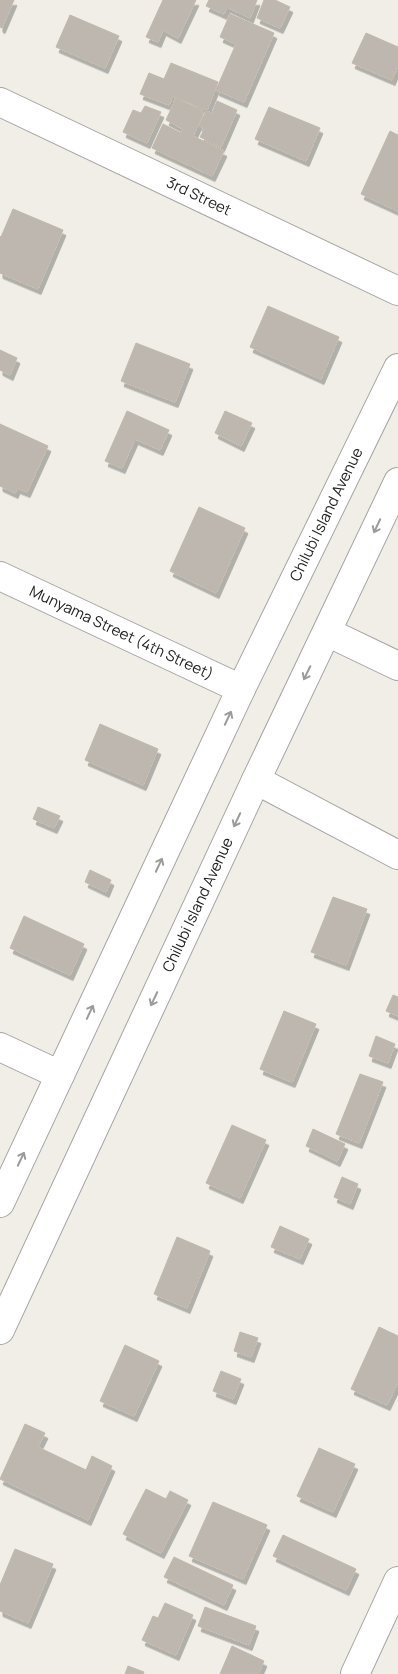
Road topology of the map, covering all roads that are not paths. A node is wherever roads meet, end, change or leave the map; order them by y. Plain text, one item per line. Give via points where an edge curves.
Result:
1 (0, 102) edge
2 (398, 291) edge
3 (398, 368) edge
4 (398, 482) edge
5 (0, 576) edge
6 (327, 632) junction
7 (398, 666) edge
8 (241, 689) junction
9 (256, 780) junction
10 (398, 854) edge
11 (0, 1048) edge
12 (60, 1076) junction
13 (0, 1203) edge
14 (0, 1330) edge
15 (398, 1581) edge
16 (355, 1674) edge

1 - 2 street, 3rd Street
3 - 8 street, Chilubi Island Avenue
4 -> 6 street, Chilubi Island Avenue
5 - 8 street, Munyama Street (4th Street)
6 - 7 street
6 -> 9 street, Chilubi Island Avenue
12 -> 8 street, Chilubi Island Avenue
9 - 10 street
9 -> 14 street, Chilubi Island Avenue
11 - 12 street
13 -> 12 street, Chilubi Island Avenue
15 - 16 street

